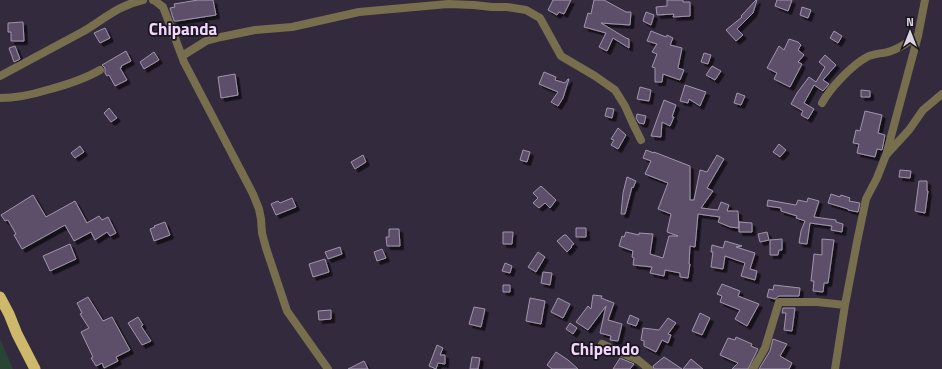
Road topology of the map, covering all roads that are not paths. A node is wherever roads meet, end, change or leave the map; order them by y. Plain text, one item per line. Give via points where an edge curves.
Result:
1 (143, 0) edge
2 (154, 0) edge
3 (925, 0) edge
4 (918, 36) junction
5 (182, 56) junction
6 (100, 70) dead end
7 (0, 76) edge
8 (942, 94) edge
9 (0, 98) edge
10 (822, 103) dead end
11 (641, 140) dead end
12 (886, 155) junction
13 (0, 297) edge
14 (845, 305) junction
15 (602, 344) dead end
16 (35, 369) edge
17 (328, 369) edge
18 (649, 369) edge
19 (753, 369) edge
20 (835, 369) edge

1 - 7 street via 120,8 86,30
2 - 5 street via 164,7
3 - 4 street
4 - 10 street via 891,51 867,56 840,79
4 - 12 street
5 - 11 street via 206,41 221,37 255,30 292,27 359,12 448,4 526,10 540,18 561,56 615,90
5 - 17 street via 253,194 259,209 266,248 287,311
6 - 9 street via 77,82 19,97
8 - 12 street via 923,110
12 - 14 street via 866,199
13 - 16 highway
14 - 19 street via 778,302 765,348
14 - 20 street
15 - 18 street via 638,360

